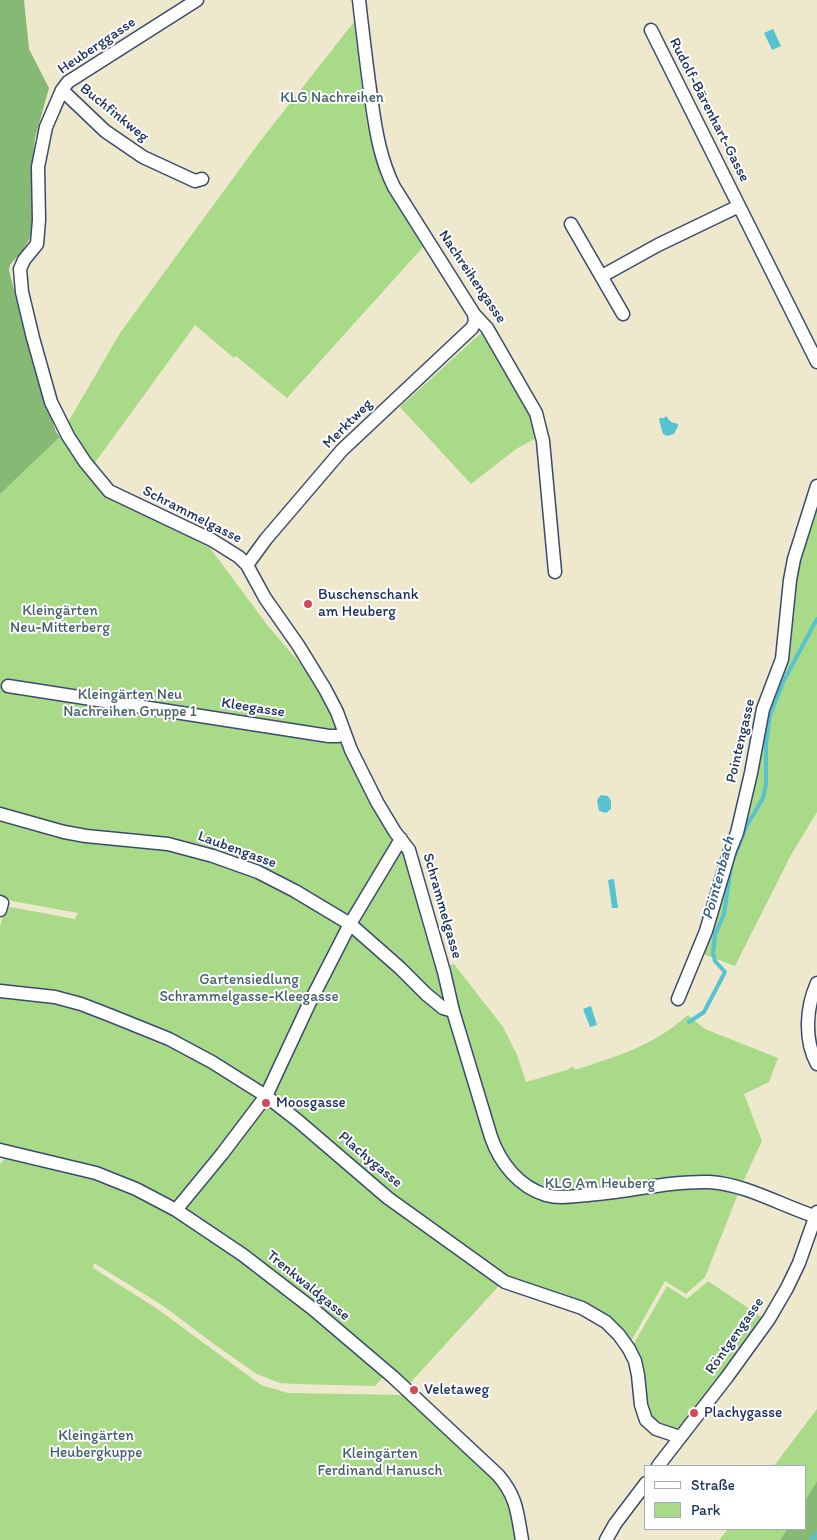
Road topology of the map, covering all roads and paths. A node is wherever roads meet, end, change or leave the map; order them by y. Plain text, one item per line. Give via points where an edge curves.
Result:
1 (197, 0) edge
2 (359, 0) edge
3 (651, 30) dead end
4 (62, 90) junction
5 (202, 179) dead end
6 (739, 206) junction
7 (571, 224) dead end
8 (602, 276) junction
9 (474, 314) junction
10 (623, 314) dead end
11 (817, 362) edge
12 (51, 402) joint
13 (817, 486) edge
14 (247, 565) junction
15 (555, 572) dead end
16 (8, 686) dead end
17 (345, 734) junction
18 (0, 814) edge
19 (402, 839) junction
20 (0, 902) edge
21 (0, 910) edge
22 (350, 924) junction
23 (817, 983) edge
24 (0, 991) edge
25 (678, 999) dead end
26 (453, 1011) junction
27 (817, 1064) edge
28 (266, 1096) junction
29 (0, 1150) edge
30 (176, 1210) junction
31 (817, 1215) edge
32 (680, 1437) junction
33 (659, 1465) edge
34 (644, 1486) edge
35 (522, 1540) edge
36 (606, 1540) edge

1 - 4 street, Heuberggasse via 76,76
2 - 9 street, Nachreihengasse via 377,138 387,174
3 - 6 street, Rudolf-Bärenhart-Gasse
4 - 5 street, Buchfinkweg via 105,130 143,157 195,181
4 - 12 street, Heuberggasse via 41,148 37,244 21,264 19,275 36,354
6 - 8 street, Rudolf-Bärenhart-Gasse
6 - 11 street, Rudolf-Bärenhart-Gasse
7 - 8 street
8 - 10 street
9 - 14 street, Merktweg via 476,322 472,328 342,450
9 - 15 street, Nachreihengasse via 487,328 540,424
12 - 14 street, Schrammelgasse via 84,462 109,491 212,540
13 - 25 street, Pointengasse via 794,558 782,658 763,709 737,833 706,931
14 - 17 street, Schrammelgasse via 264,598 325,689
16 - 17 street, Kleegasse via 329,736
17 - 19 street, Schrammelgasse via 378,802
18 - 22 street, Laubengasse via 86,836 168,844 213,856 258,872
19 - 22 street
19 - 26 street, Schrammelgasse via 409,850
20 - 21 street
22 - 26 street, Laubengasse via 426,994 443,1008
22 - 28 street via 308,1004
23 - 27 street via 810,1003 808,1028
24 - 28 street, Plachygasse via 55,998 112,1016 169,1039
26 - 31 street, Schrammelgasse via 496,1150 517,1178 536,1191 565,1197 710,1182 738,1188
28 - 30 street
28 - 32 street, Plachygasse via 388,1198 505,1282 582,1308 606,1322 629,1349 646,1420 656,1429
29 - 30 street, Trenkwaldgasse via 96,1173
30 - 35 street, Trenkwaldgasse via 243,1255 313,1309 393,1377 491,1469 513,1498
31 - 32 street, Röntgengasse via 799,1263 777,1305
32 - 33 street, Röntgengasse
34 - 36 street

